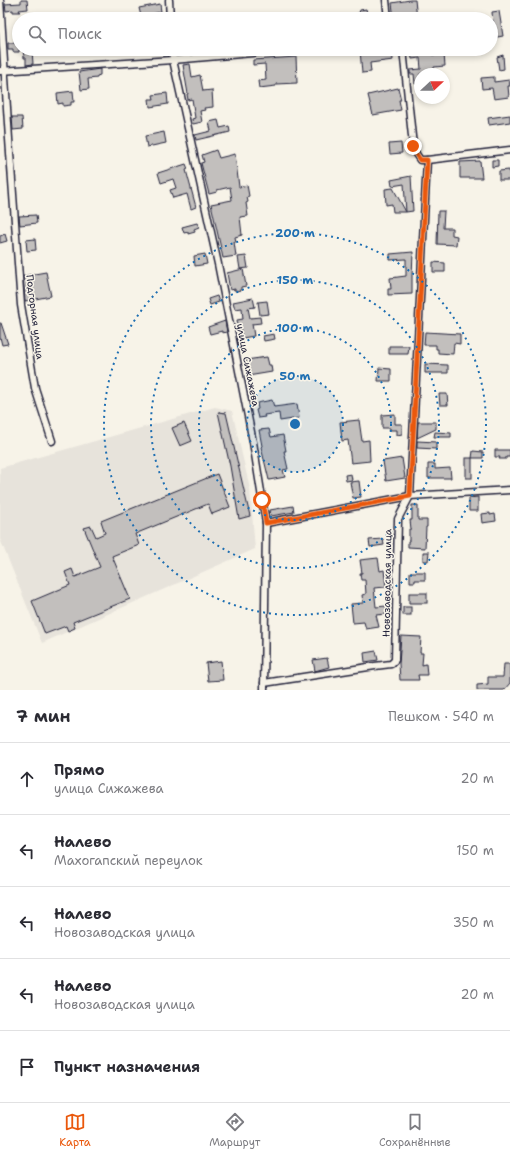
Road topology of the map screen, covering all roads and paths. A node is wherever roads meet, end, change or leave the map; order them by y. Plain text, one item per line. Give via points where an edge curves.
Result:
1 (0, 0) edge
2 (169, 0) edge
3 (386, 0) edge
4 (170, 12) edge
5 (387, 12) edge
6 (173, 56) edge
7 (218, 56) edge
8 (404, 56) edge
9 (173, 60) junction
10 (2, 71) edge
11 (510, 150) edge
12 (427, 160) junction
13 (52, 441) dead end
14 (510, 490) edge
15 (410, 496) junction
16 (266, 523) junction
17 (264, 687) edge

1 - 10 street, Подгорная улица
2 - 4 street
3 - 5 street
6 - 9 street, улица Сижажева
7 - 9 street
8 - 12 street via 413,146 420,160
9 - 10 street
9 - 16 street, улица Сижажева via 218,264
10 - 13 street, Подгорная улица via 21,305 34,388
11 - 12 street
12 - 15 street, Новозаводская улица
14 - 15 street
15 - 16 street
15 - 17 street, Новозаводская улица via 398,519 395,660 391,664
16 - 17 street, улица Сижажева

